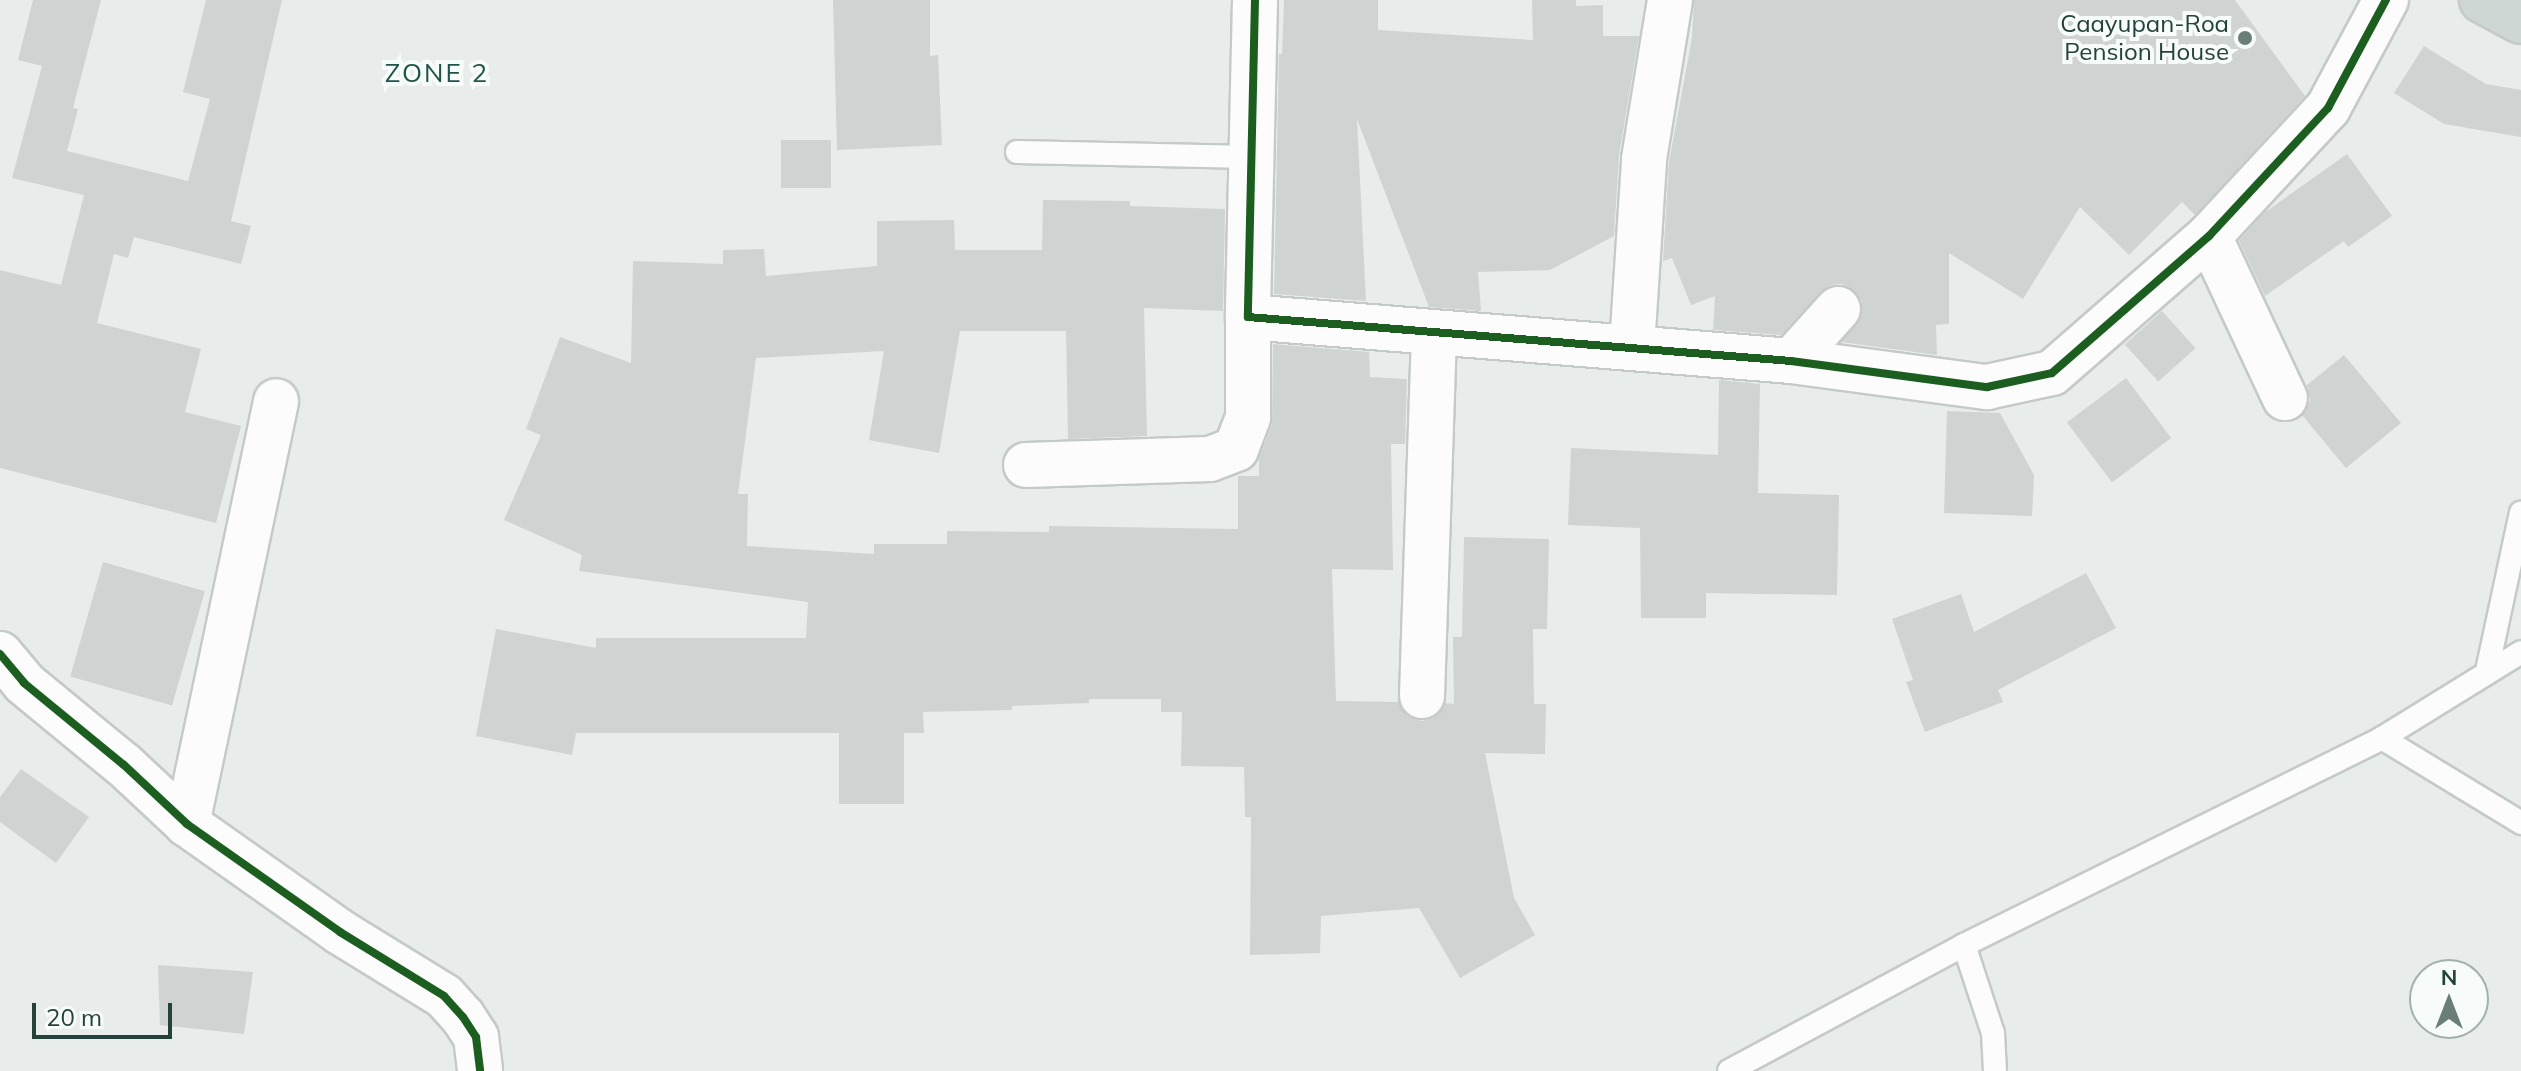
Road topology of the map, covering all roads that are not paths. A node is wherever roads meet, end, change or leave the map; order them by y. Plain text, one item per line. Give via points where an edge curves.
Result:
1 (1255, 0) edge
2 (1670, 0) edge
3 (2386, 0) edge
4 (2482, 0) edge
5 (2521, 21) edge
6 (1017, 152) dead end
7 (1251, 157) junction
8 (2209, 236) junction
9 (1838, 309) dead end
10 (1248, 317) junction
11 (1434, 333) junction
12 (1632, 347) junction
13 (1791, 361) junction
14 (2285, 398) dead end
15 (276, 401) dead end
16 (1026, 465) dead end
17 (2521, 513) edge
18 (2521, 652) edge
19 (0, 654) edge
20 (2487, 671) junction
21 (1422, 696) dead end
22 (2382, 738) junction
23 (2521, 823) edge
24 (187, 824) junction
25 (1964, 945) junction
26 (480, 1071) edge
27 (1729, 1071) edge
28 (1995, 1071) edge

1 - 7 street
2 - 12 street via 1644,159
3 - 8 street via 2328,108
4 - 5 main road
6 - 7 lane
7 - 10 street
8 - 13 street via 2052,373 1987,387
8 - 14 street
9 - 13 street
10 - 11 street
10 - 16 street via 1248,417 1236,449 1210,459
11 - 12 street
11 - 21 street
12 - 13 street
15 - 24 street
17 - 20 lane
18 - 20 lane
19 - 24 street via 24,683
20 - 22 lane
22 - 23 lane
22 - 25 lane
24 - 26 street via 328,925 444,996 476,1037
25 - 27 lane
25 - 28 lane via 1993,1033

